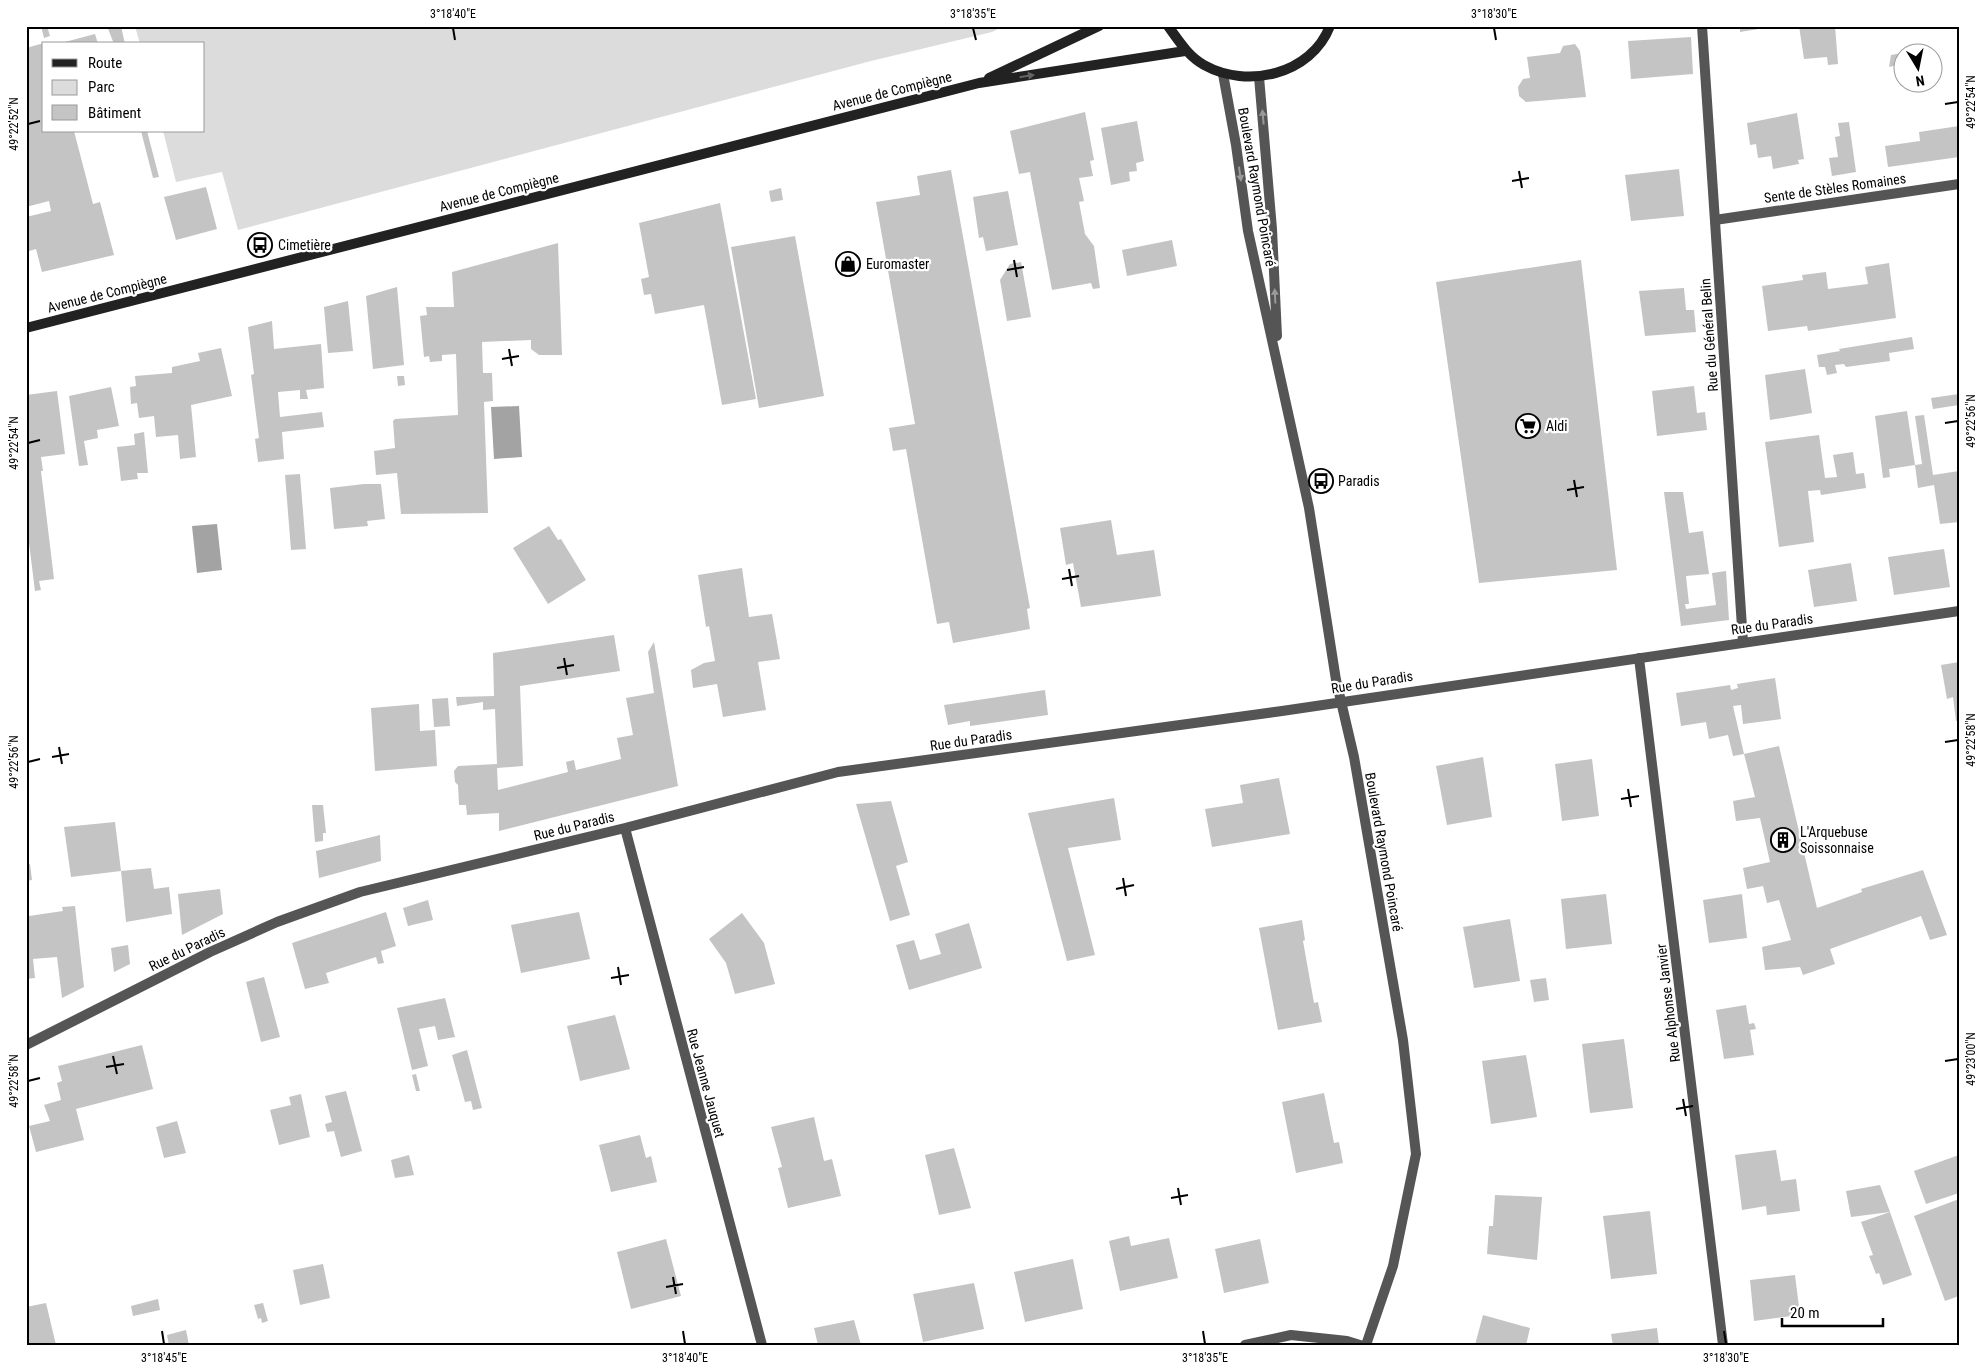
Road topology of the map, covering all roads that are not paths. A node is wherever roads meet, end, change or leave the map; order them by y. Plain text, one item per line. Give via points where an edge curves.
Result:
1 (1099, 26) edge
2 (1168, 26) edge
3 (1330, 26) edge
4 (1702, 26) edge
5 (1185, 51) junction
6 (1223, 74) junction
7 (1259, 77) junction
8 (979, 83) junction
9 (1959, 184) edge
10 (1715, 220) junction
11 (26, 328) edge
12 (1279, 362) junction
13 (1959, 611) edge
14 (1743, 642) junction
15 (1640, 658) junction
16 (1341, 700) junction
17 (625, 828) junction
18 (26, 1045) edge
19 (762, 1345) edge
20 (1245, 1345) edge
21 (1360, 1345) edge
22 (1366, 1345) edge
23 (1723, 1345) edge

1 - 8 main road, Avenue de Compiègne
2 - 5 main road
3 - 7 main road via 1310,55 1286,70
4 - 10 street, Rue du Général Belin
5 - 6 main road via 1203,65
8 -> 5 main road, Avenue de Compiègne
6 - 7 main road
6 -> 12 street, Boulevard Raymond Poincaré via 1248,232
12 -> 7 street, Boulevard Raymond Poincaré
8 - 11 main road, Avenue de Compiègne
9 - 10 street, Sente de Stèles Romaines
10 - 14 street, Rue du Général Belin
12 - 16 street, Boulevard Raymond Poincaré via 1309,508
13 - 14 street, Rue du Paradis
14 - 15 street, Rue du Paradis
15 - 16 street, Rue du Paradis
15 - 23 street, Rue Alphonse Janvier
16 - 17 street, Rue du Paradis via 1282,711 838,772
16 - 22 street, Boulevard Raymond Poincaré via 1404,1040 1416,1154 1394,1266
17 - 18 street, Rue du Paradis via 360,892 277,922 210,952
17 - 19 street, Rue Jeanne Jauquet
20 - 21 street via 1290,1334

